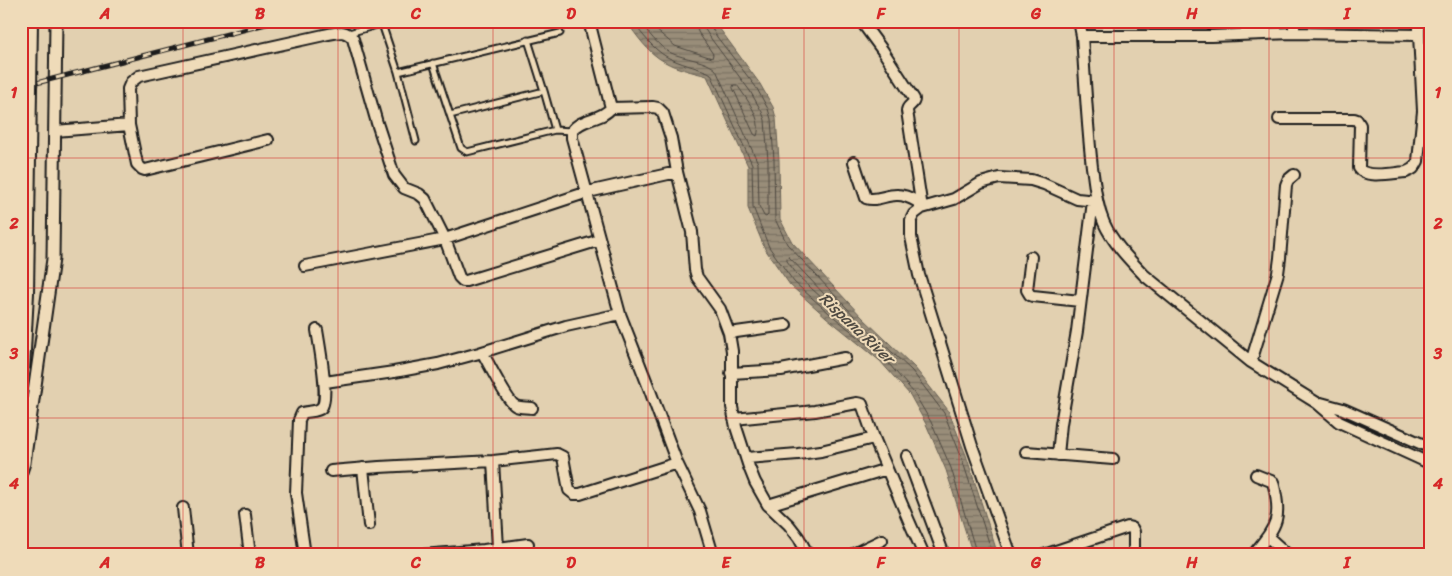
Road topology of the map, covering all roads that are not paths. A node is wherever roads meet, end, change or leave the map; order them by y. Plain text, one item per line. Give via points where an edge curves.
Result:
1 (29, 21) edge
2 (56, 21) edge
3 (391, 21) edge
4 (588, 21) edge
5 (861, 21) edge
6 (1079, 21) edge
7 (1294, 21) edge
8 (1418, 21) edge
9 (382, 24) junction
10 (349, 33) junction
11 (560, 33) dead end
12 (1294, 33) junction
13 (1419, 35) junction
14 (1082, 36) junction
15 (528, 40) junction
16 (432, 64) junction
17 (398, 72) junction
18 (544, 91) junction
19 (611, 108) junction
20 (450, 115) junction
21 (1279, 119) dead end
22 (129, 125) junction
23 (555, 130) junction
24 (55, 131) junction
25 (572, 131) junction
26 (268, 140) dead end
27 (416, 141) dead end
28 (854, 162) dead end
29 (677, 172) junction
30 (1294, 175) dead end
31 (588, 192) junction
32 (1095, 201) junction
33 (922, 206) junction
34 (445, 239) junction
35 (600, 240) junction
36 (1031, 257) dead end
37 (305, 266) dead end
38 (1080, 300) junction
39 (620, 314) junction
40 (786, 324) dead end
41 (317, 330) dead end
42 (729, 333) junction
43 (482, 352) junction
44 (845, 358) dead end
45 (1251, 362) junction
46 (21, 369) edge
47 (731, 373) junction
48 (325, 382) junction
49 (1317, 403) junction
50 (532, 408) dead end
51 (734, 419) junction
52 (874, 438) junction
53 (1431, 448) edge
54 (1026, 452) dead end
55 (1058, 455) junction
56 (907, 456) dead end
57 (746, 458) junction
58 (493, 460) junction
59 (1113, 460) dead end
60 (676, 463) junction
61 (1431, 464) edge
62 (363, 468) junction
63 (887, 469) junction
64 (331, 471) dead end
65 (21, 472) edge
66 (1256, 475) dead end
67 (768, 505) junction
68 (183, 508) dead end
69 (244, 515) dead end
70 (369, 526) dead end
71 (1268, 536) junction
72 (882, 540) dead end
73 (528, 544) dead end
74 (498, 548) junction
75 (474, 553) edge
76 (188, 555) edge
77 (250, 555) edge
78 (305, 555) edge
79 (422, 555) edge
80 (714, 555) edge
81 (808, 555) edge
82 (851, 555) edge
83 (924, 555) edge
84 (944, 555) edge
85 (1011, 555) edge
86 (1044, 555) edge
87 (1134, 555) edge
88 (1253, 555) edge
89 (1288, 555) edge

1 - 46 highway, bridge
2 - 24 street
3 - 9 lane
4 - 19 street
5 - 33 street via 914,99 907,111
6 - 14 street
7 - 12 street
8 - 13 street
9 - 10 lane
9 - 17 lane
10 - 22 street via 324,35 140,76 131,82 128,89
10 - 34 street via 394,175 404,188 425,199
11 - 15 lane
12 - 13 street
12 - 14 street
13 - 21 street via 1422,111 1418,161 1411,170 1370,175 1362,172 1359,168 1360,125 1357,120
14 - 32 street
15 - 16 lane
15 - 18 lane
16 - 17 lane
16 - 20 lane
17 - 27 lane
18 - 20 lane
18 - 23 lane
19 - 25 street
19 - 29 street via 653,107 660,110 671,138
20 - 23 lane via 461,148 467,152
22 - 24 street
22 - 26 street via 137,164 145,170
23 - 25 lane
24 - 65 street via 53,259
25 - 31 street
28 - 33 street via 866,198 872,200 900,195
29 - 31 street
29 - 42 street via 692,232 697,277 720,309
30 - 45 street via 1286,185 1278,273
31 - 34 street
31 - 35 street
32 - 33 street via 1077,199 1031,180 999,178 981,183 954,199
32 - 38 street
32 - 45 street via 1115,242 1128,259
33 - 85 street via 914,214 910,228 919,275 972,446
34 - 35 street via 459,277 464,281
34 - 37 street
35 - 39 street
36 - 38 street via 1027,290 1030,295
38 - 55 street
39 - 43 street via 551,330
39 - 60 street
40 - 42 street
41 - 48 street
42 - 47 street
43 - 48 street via 403,371
43 - 50 street via 513,404
44 - 47 street via 781,370
45 - 49 street
47 - 51 street
48 - 78 street via 323,406 302,413 299,420 296,493
49 - 53 street via 1343,409
49 - 61 street via 1339,422
51 - 52 street via 859,403 863,405
51 - 57 street
52 - 57 street via 821,451
52 - 63 street
54 - 55 street
55 - 59 street
56 - 84 street
57 - 67 street
58 - 60 street via 560,455 567,486 574,494
58 - 62 street
58 - 74 street
60 - 80 street via 700,511
62 - 64 street
62 - 70 street
63 - 67 street
63 - 83 street
66 - 71 street via 1272,480 1274,484 1278,514
67 - 81 street via 789,525
68 - 76 street
69 - 77 street
71 - 88 street
71 - 89 street
72 - 82 street
73 - 74 street
74 - 75 street
75 - 79 street
86 - 87 street via 1128,527 1134,532

